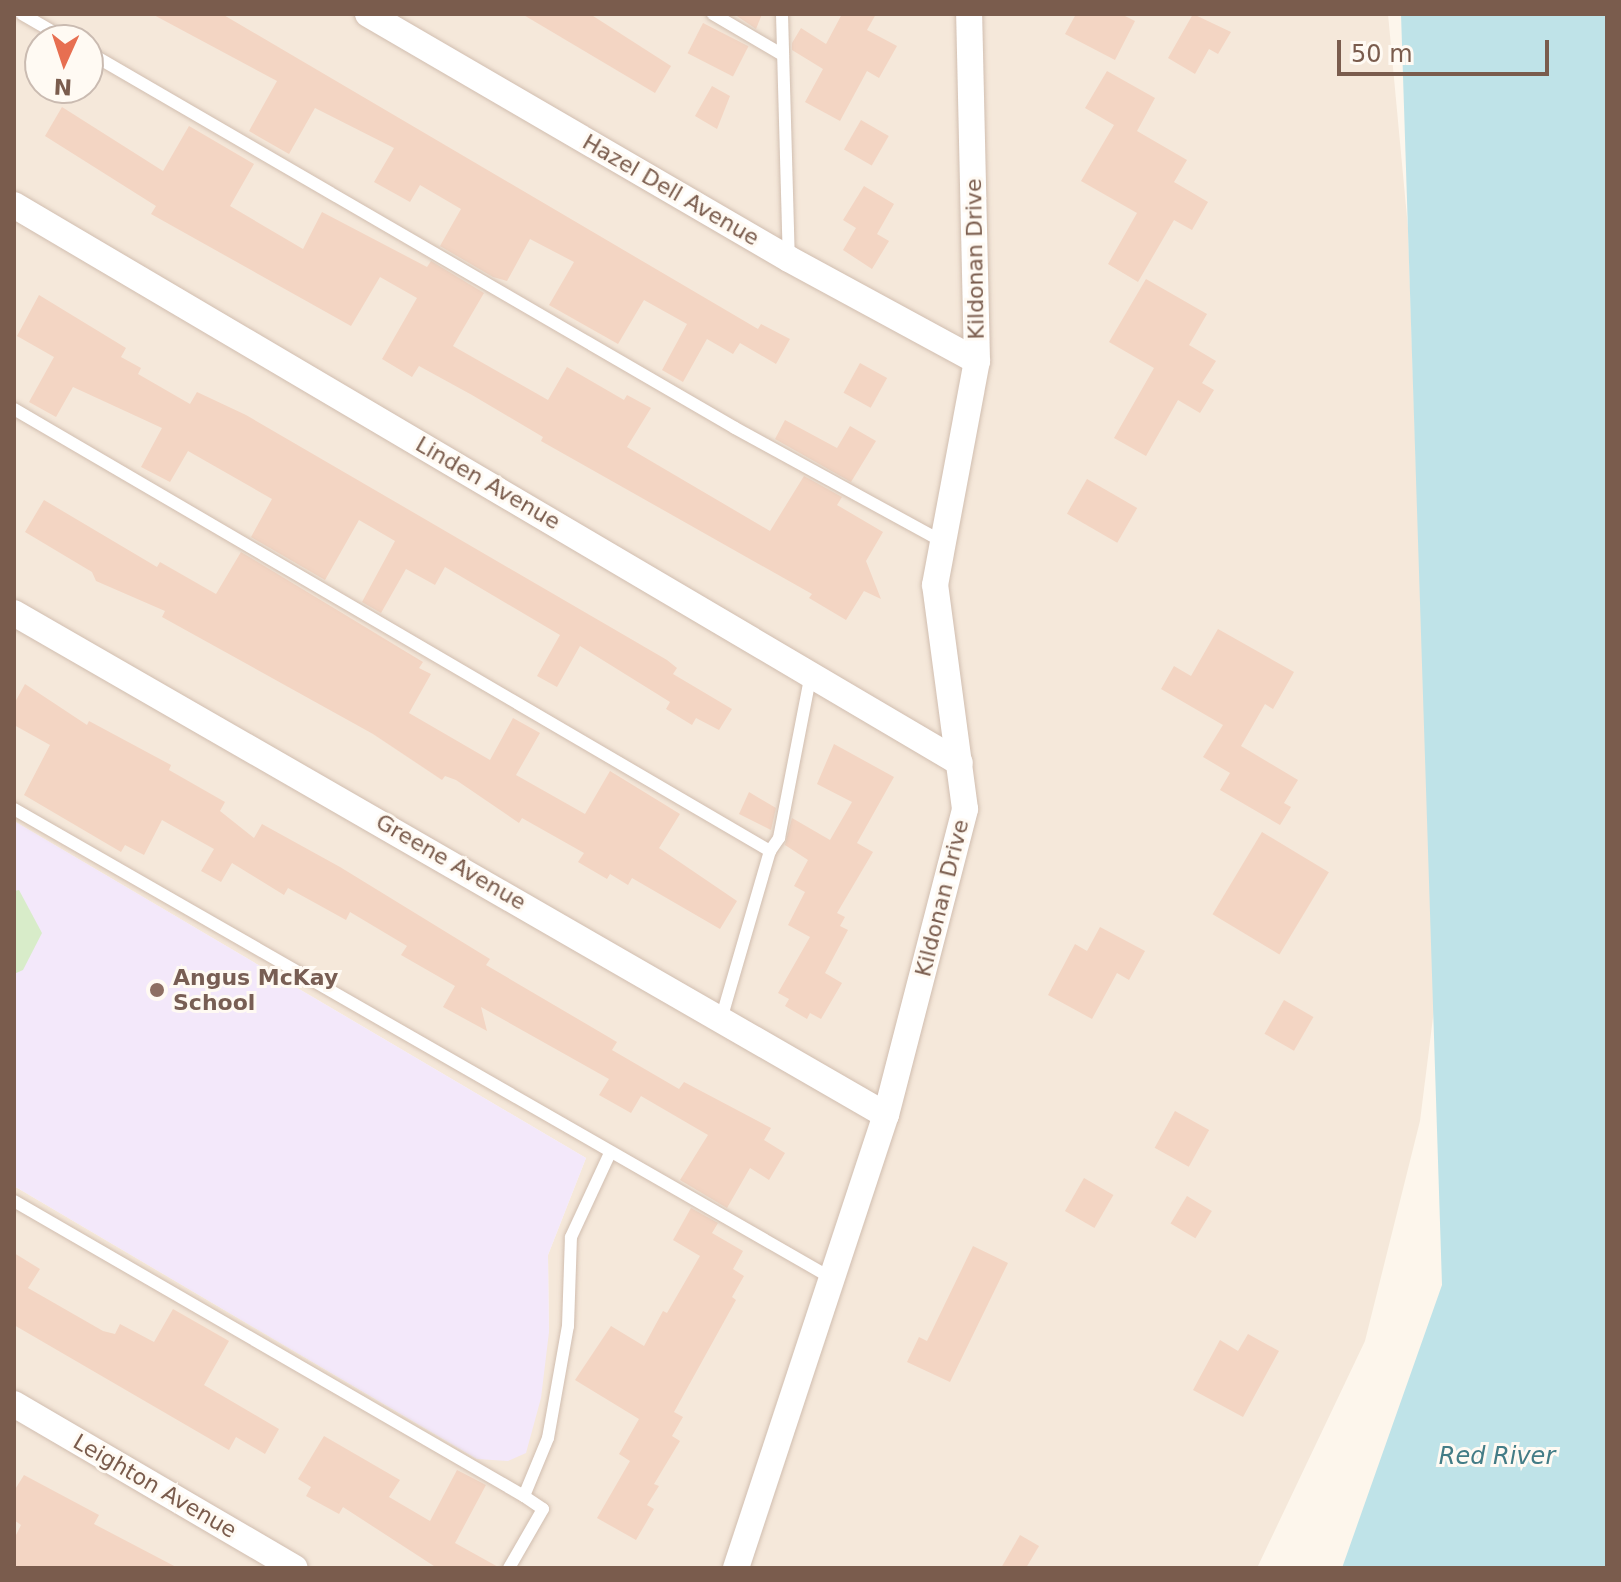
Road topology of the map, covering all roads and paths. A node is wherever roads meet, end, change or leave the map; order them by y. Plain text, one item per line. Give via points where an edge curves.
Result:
1 (368, 14) edge
2 (713, 14) edge
3 (782, 14) edge
4 (969, 14) edge
5 (783, 55) junction
6 (104, 61) edge
7 (14, 205) edge
8 (789, 259) junction
9 (977, 361) junction
10 (14, 409) edge
11 (943, 542) junction
12 (14, 613) edge
13 (811, 673) junction
14 (960, 763) junction
15 (14, 809) edge
16 (770, 851) junction
17 (722, 1016) junction
18 (886, 1115) junction
19 (609, 1155) junction
20 (14, 1201) edge
21 (833, 1279) junction
22 (14, 1404) edge
23 (524, 1496) junction
24 (295, 1568) edge
25 (509, 1568) edge
26 (736, 1568) edge

1 - 8 street, Hazel Dell Avenue
2 - 5 lane
3 - 5 lane
4 - 9 street, Kildonan Drive
5 - 8 lane
6 - 11 lane via 721,420
7 - 13 street, Linden Avenue
8 - 9 street, Hazel Dell Avenue
9 - 11 street, Kildonan Drive
10 - 16 lane
11 - 14 street, Kildonan Drive via 935,585
12 - 17 street, Greene Avenue
13 - 14 street, Linden Avenue
13 - 16 lane via 779,838
14 - 18 street, Kildonan Drive via 965,809
15 - 19 lane
16 - 17 lane
17 - 18 street, Greene Avenue
18 - 21 street, Kildonan Drive
19 - 21 lane
19 - 23 lane via 571,1237 568,1326 548,1438
20 - 23 lane
21 - 26 street, Kildonan Drive
22 - 24 street, Leighton Avenue
23 - 25 lane via 543,1509

